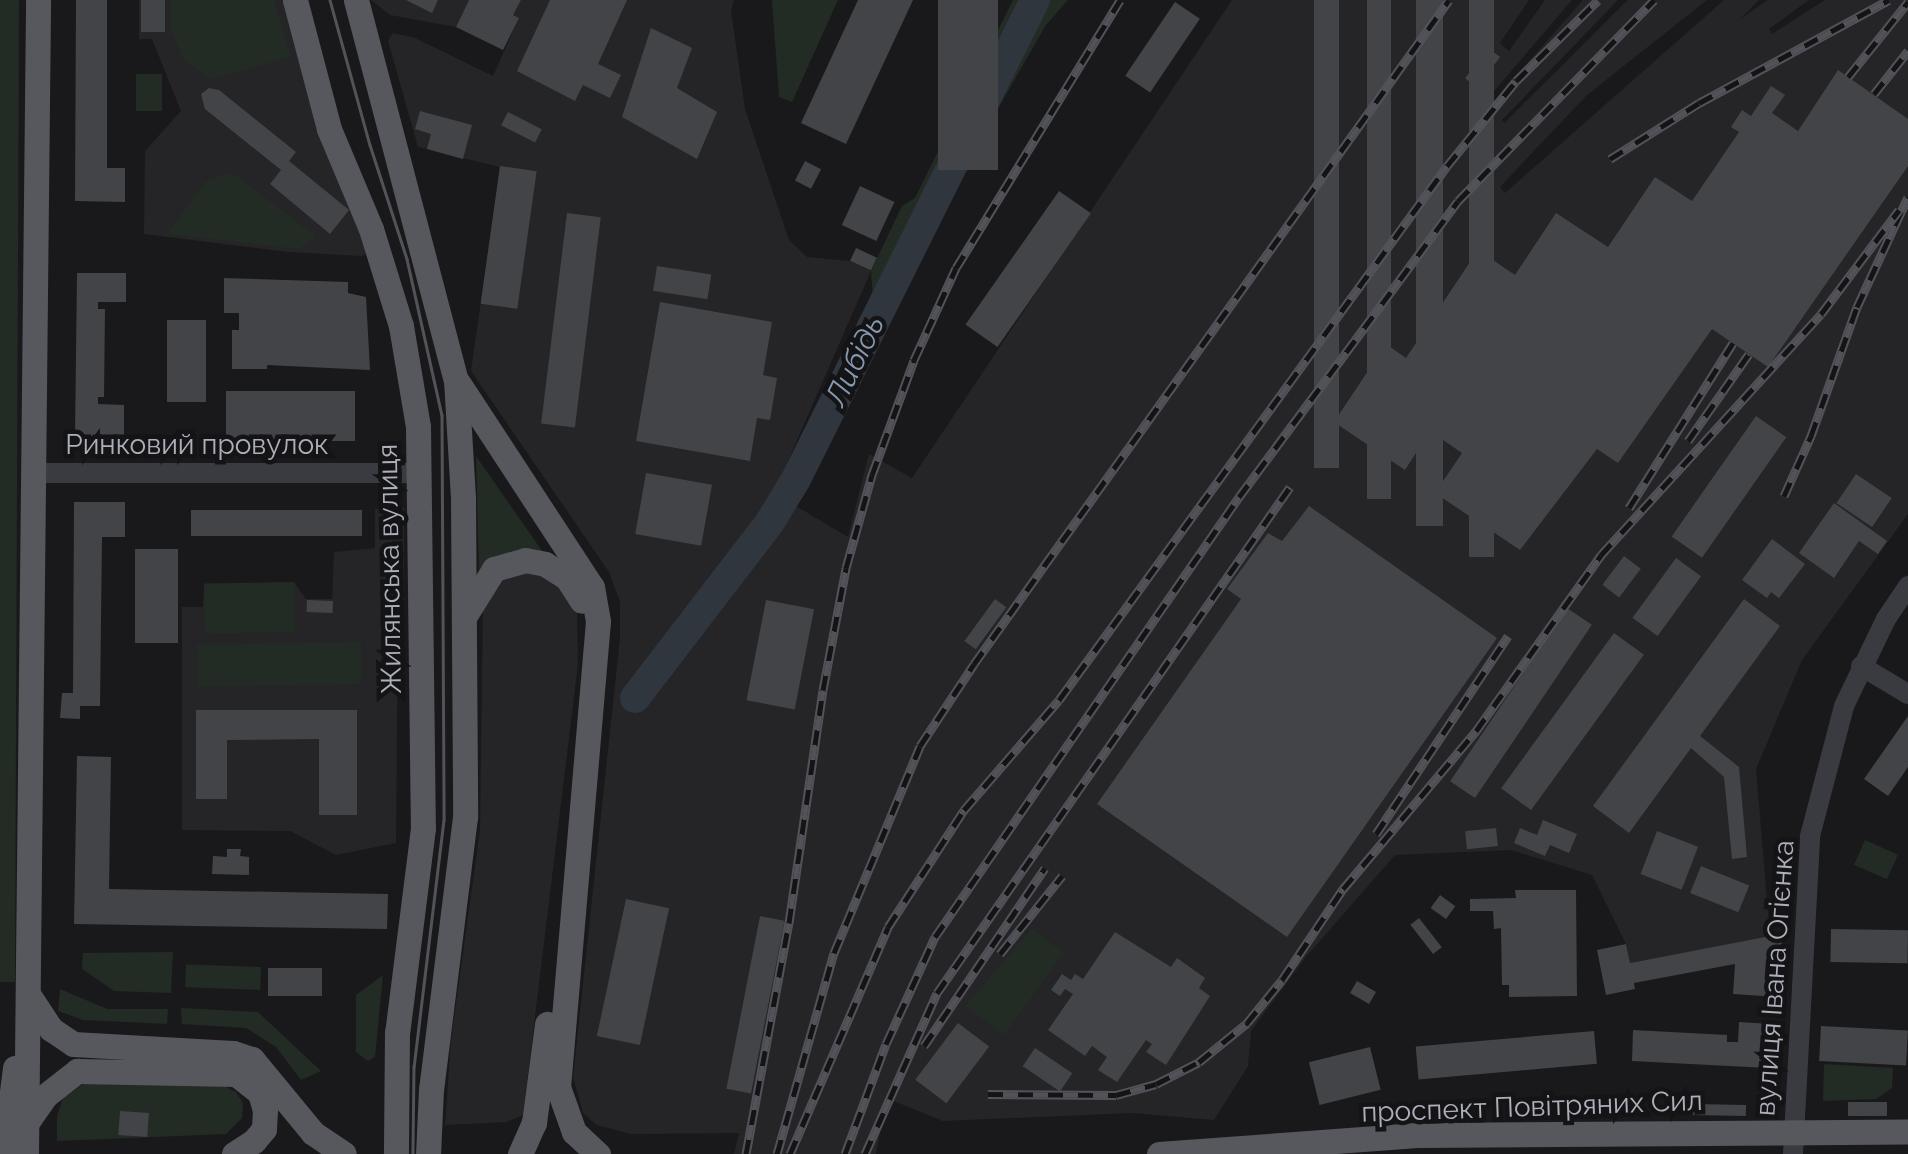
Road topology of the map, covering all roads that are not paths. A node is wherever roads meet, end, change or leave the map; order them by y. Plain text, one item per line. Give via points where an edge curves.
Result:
1 (38, 0) edge
2 (295, 0) edge
3 (356, 0) edge
4 (456, 380) junction
5 (34, 472) junction
6 (420, 473) junction
7 (1908, 586) edge
8 (464, 619) junction
9 (1861, 666) junction
10 (1908, 694) edge
11 (28, 994) junction
12 (27, 1122) junction
13 (1908, 1132) edge
14 (1793, 1142) edge
15 (4, 1154) edge
16 (26, 1154) edge
17 (234, 1154) edge
18 (344, 1154) edge
19 (396, 1154) edge
20 (428, 1154) edge
21 (520, 1154) edge
22 (598, 1154) edge
23 (1159, 1154) edge

1 - 5 main road
2 - 6 main road, Жилянська вулиця via 330,130 402,326
3 - 4 main road
4 - 8 main road
4 - 22 main road via 592,587 598,621 558,1087 574,1132
5 - 6 street, Ринковий провулок
5 - 11 main road
6 - 19 main road, Жилянська вулиця via 423,828 397,1032
7 - 9 street, вулиця Івана Огієнка
8 - 20 main road via 465,817 430,1089
8 - 21 main road via 482,583 512,562 545,564 568,578 583,602 582,686 538,1102
9 - 10 street
9 - 14 street, вулиця Івана Огієнка via 1824,767 1810,836
11 - 12 main road
11 - 15 main road
11 - 18 main road via 51,1029 73,1044 252,1059 313,1133
12 - 16 main road
12 - 17 main road via 45,1096 77,1071 236,1074 260,1093 265,1110 264,1128
13 - 14 main road, проспект Повітряних Сил
14 - 23 main road, проспект Повітряних Сил via 1420,1135

